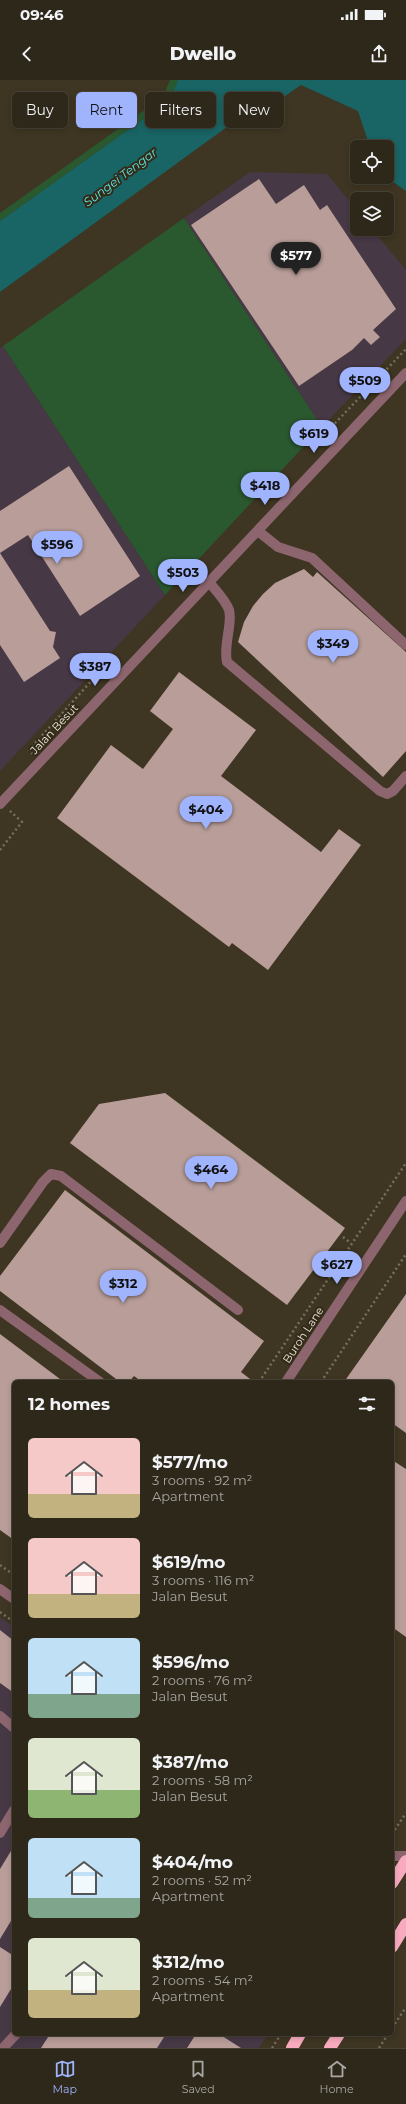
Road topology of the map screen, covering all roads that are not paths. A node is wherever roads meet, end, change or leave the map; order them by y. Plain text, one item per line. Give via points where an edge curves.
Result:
1 (406, 373) edge
2 (258, 531) junction
3 (209, 582) junction
4 (406, 645) edge
5 (406, 776) edge
6 (1, 803) edge
7 (406, 1201) edge
8 (0, 1242) edge
9 (0, 1310) edge
10 (238, 1310) dead end
11 (97, 1380) edge
12 (287, 1380) edge
13 (0, 1589) edge
14 (12, 1598) edge
15 (0, 1716) edge
16 (12, 1726) edge
17 (12, 1813) edge
18 (0, 1833) edge
19 (394, 1856) edge
20 (406, 1856) edge
21 (406, 1861) edge
22 (394, 1880) edge
23 (406, 1924) edge
24 (394, 1944) edge
25 (14, 2036) edge
26 (299, 2036) edge
27 (338, 2036) edge
28 (3, 2048) edge
29 (292, 2048) edge
30 (330, 2048) edge

1 - 2 street, Jalan Besut
2 - 3 street, Jalan Besut
2 - 4 street via 278,547 312,558
3 - 5 street via 230,612 225,653 227,662 380,791 387,794 393,791
3 - 6 street, Jalan Besut
7 - 12 street, Buroh Lane
8 - 10 street via 43,1182 51,1174 61,1176
9 - 11 street
13 - 14 street
15 - 16 street
17 - 18 street
19 - 20 street
21 - 22 highway
23 - 24 highway
25 - 28 street
26 - 29 highway
27 - 30 highway

